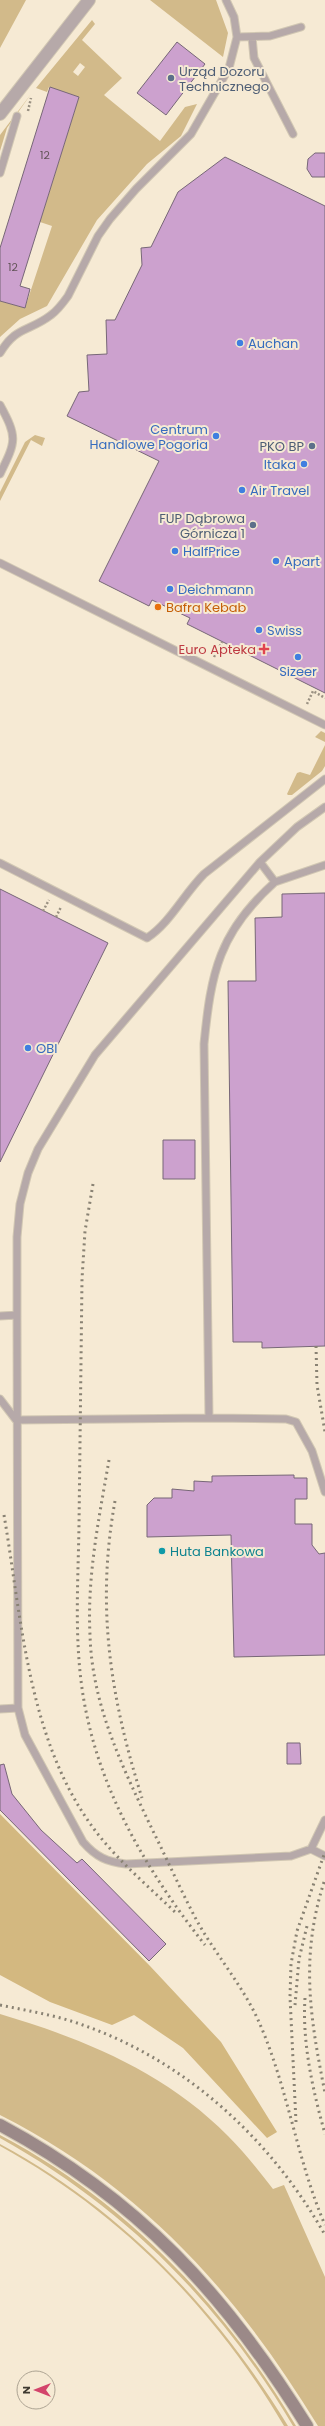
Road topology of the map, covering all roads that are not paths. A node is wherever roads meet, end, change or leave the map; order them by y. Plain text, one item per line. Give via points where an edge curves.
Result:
1 (89, 0) edge
2 (226, 0) edge
3 (301, 27) dead end
4 (237, 37) junction
5 (252, 37) junction
6 (2, 107) edge
7 (17, 116) road end
8 (293, 134) dead end
9 (0, 173) edge
10 (0, 353) edge
11 (0, 405) edge
12 (0, 474) edge
13 (0, 563) edge
14 (325, 725) edge
15 (325, 779) edge
16 (325, 807) edge
17 (260, 862) junction
18 (0, 863) edge
19 (325, 865) edge
20 (275, 882) junction
21 (16, 1315) junction
22 (0, 1316) edge
23 (0, 1399) edge
24 (209, 1418) junction
25 (16, 1420) junction
26 (325, 1492) edge
27 (18, 1708) junction
28 (0, 1710) edge
29 (325, 1820) edge
30 (311, 1849) junction
31 (325, 1856) edge
32 (0, 2125) edge
33 (307, 2426) edge

1 - 6 street
2 - 4 lane via 234,17
3 - 5 lane via 270,36
4 - 5 lane
4 - 10 lane via 228,68 191,134 136,189 110,220 98,236 61,305 51,315 14,334
5 - 8 lane via 254,58
7 - 9 lane
11 - 12 lane via 14,435 14,447
13 - 14 lane
15 - 18 lane via 204,874 156,932 147,938
16 - 17 lane via 297,827
17 - 20 lane
17 - 21 lane via 95,1055 38,1149 28,1173 20,1204
19 - 20 lane
20 - 24 lane via 256,898 238,920 220,955 208,1002 204,1044
21 - 22 lane
21 - 25 lane
23 - 25 lane
24 - 25 lane
24 - 26 lane via 296,1422 312,1451
25 - 27 lane
27 - 28 lane
27 - 30 lane via 25,1735 57,1794 84,1842 92,1853 102,1859 126,1864 291,1856
29 - 30 lane
30 - 31 lane
32 - 33 street via 46,2151 96,2185 165,2243 245,2332

